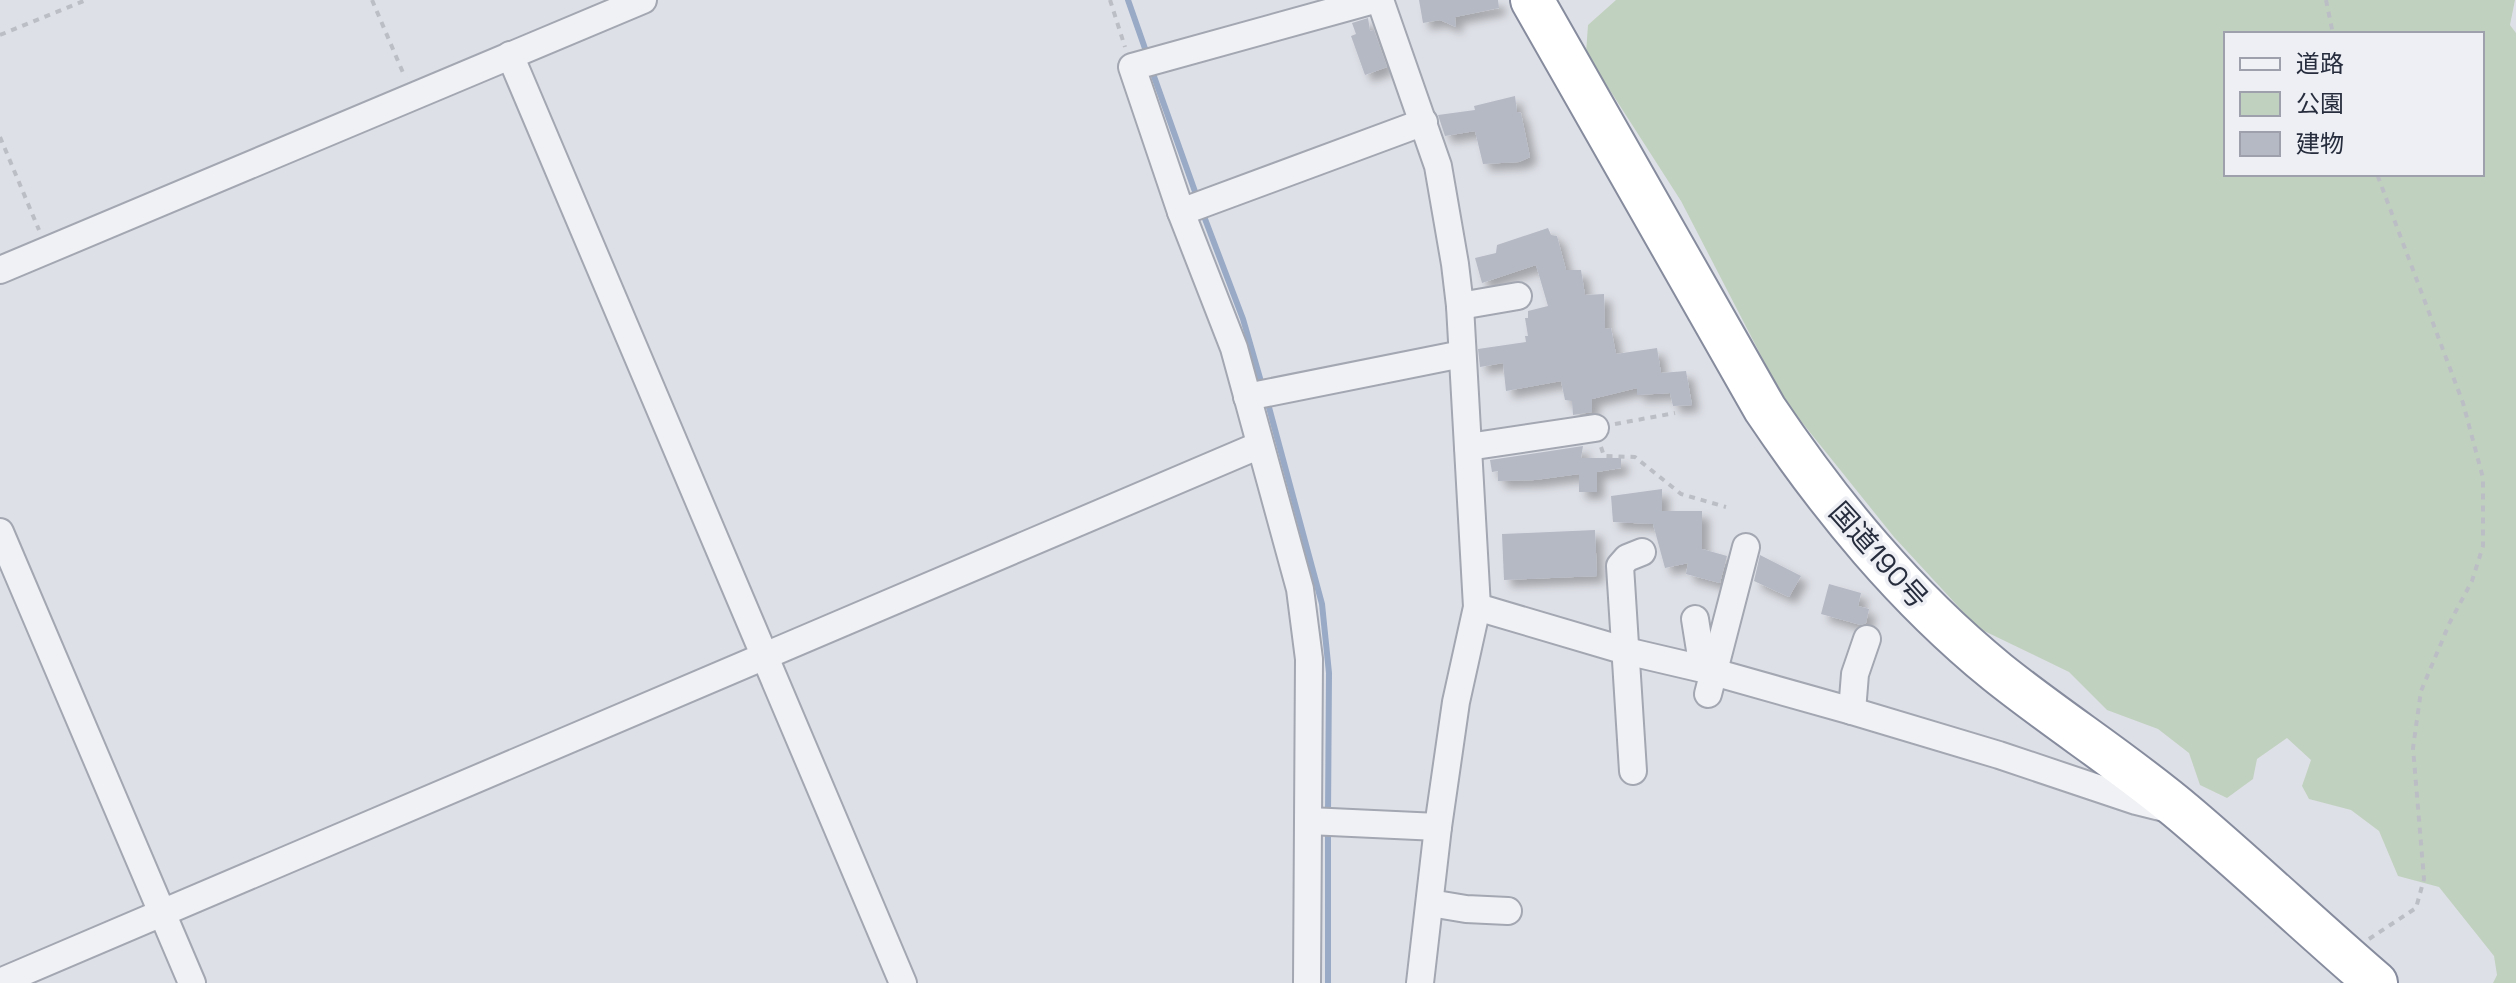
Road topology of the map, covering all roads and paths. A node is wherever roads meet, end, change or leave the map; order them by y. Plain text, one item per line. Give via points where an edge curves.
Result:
1 (86, 0) edge
2 (372, 0) edge
3 (643, 0) edge
4 (1110, 0) edge
5 (1374, 0) edge
6 (1380, 0) edge
7 (1532, 0) edge
8 (2326, 0) edge
9 (2333, 32) edge
10 (0, 35) edge
11 (510, 55) junction
12 (1132, 67) junction
13 (413, 96) junction
14 (1424, 122) junction
15 (0, 137) edge
16 (2378, 176) edge
17 (1181, 212) junction
18 (48, 250) junction
19 (0, 270) edge
20 (1518, 296) dead end
21 (1460, 306) junction
22 (1462, 354) junction
23 (1247, 397) junction
24 (1675, 413) dead end
25 (1595, 428) junction
26 (1260, 445) junction
27 (1468, 447) junction
28 (1726, 507) dead end
29 (0, 532) edge
30 (1746, 547) dead end
31 (1642, 552) dead end
32 (1477, 607) junction
33 (1695, 619) dead end
34 (1867, 639) dead end
35 (1626, 651) junction
36 (764, 657) junction
37 (1708, 679) junction
38 (1852, 711) junction
39 (1633, 771) dead end
40 (2184, 813) junction
41 (1309, 821) junction
42 (1438, 827) junction
43 (1430, 903) junction
44 (1508, 911) dead end
45 (162, 913) junction
46 (2344, 955) junction
47 (0, 982) edge
48 (192, 983) edge
49 (903, 983) edge
50 (1307, 983) edge
51 (1420, 983) edge
52 (2376, 983) edge

1 - 10 path
2 - 13 path
3 - 11 street
4 - 12 path
5 - 12 street
6 - 14 street
7 - 40 highway, 国道190号 via 1765,409 1849,525 1911,595 1996,671
8 - 9 path
11 - 13 street
11 - 36 street
12 - 17 street
13 - 18 street
14 - 17 street
14 - 21 street via 1438,166
15 - 18 path
16 - 46 path via 2463,403 2483,478 2483,546 2421,691 2413,748 2424,879 2416,908
17 - 23 street via 1234,348
18 - 19 street
20 - 21 street
21 - 22 street
22 - 23 street
22 - 27 street
23 - 26 street
24 - 25 path
25 - 27 street
25 - 28 path via 1604,456 1635,457 1681,494
26 - 36 street
26 - 41 street via 1304,617
27 - 32 street
29 - 45 street
30 - 37 street
31 - 35 street via 1620,566
32 - 35 street
32 - 42 street via 1456,702
33 - 37 street
34 - 38 street via 1855,674
35 - 37 street
35 - 39 street
36 - 45 street
36 - 49 street
37 - 38 street
38 - 40 street
40 - 46 highway, 国道190号
41 - 42 street
41 - 50 street
42 - 43 street
43 - 44 street
43 - 51 street
45 - 47 street
45 - 48 street
46 - 52 highway, 国道190号

